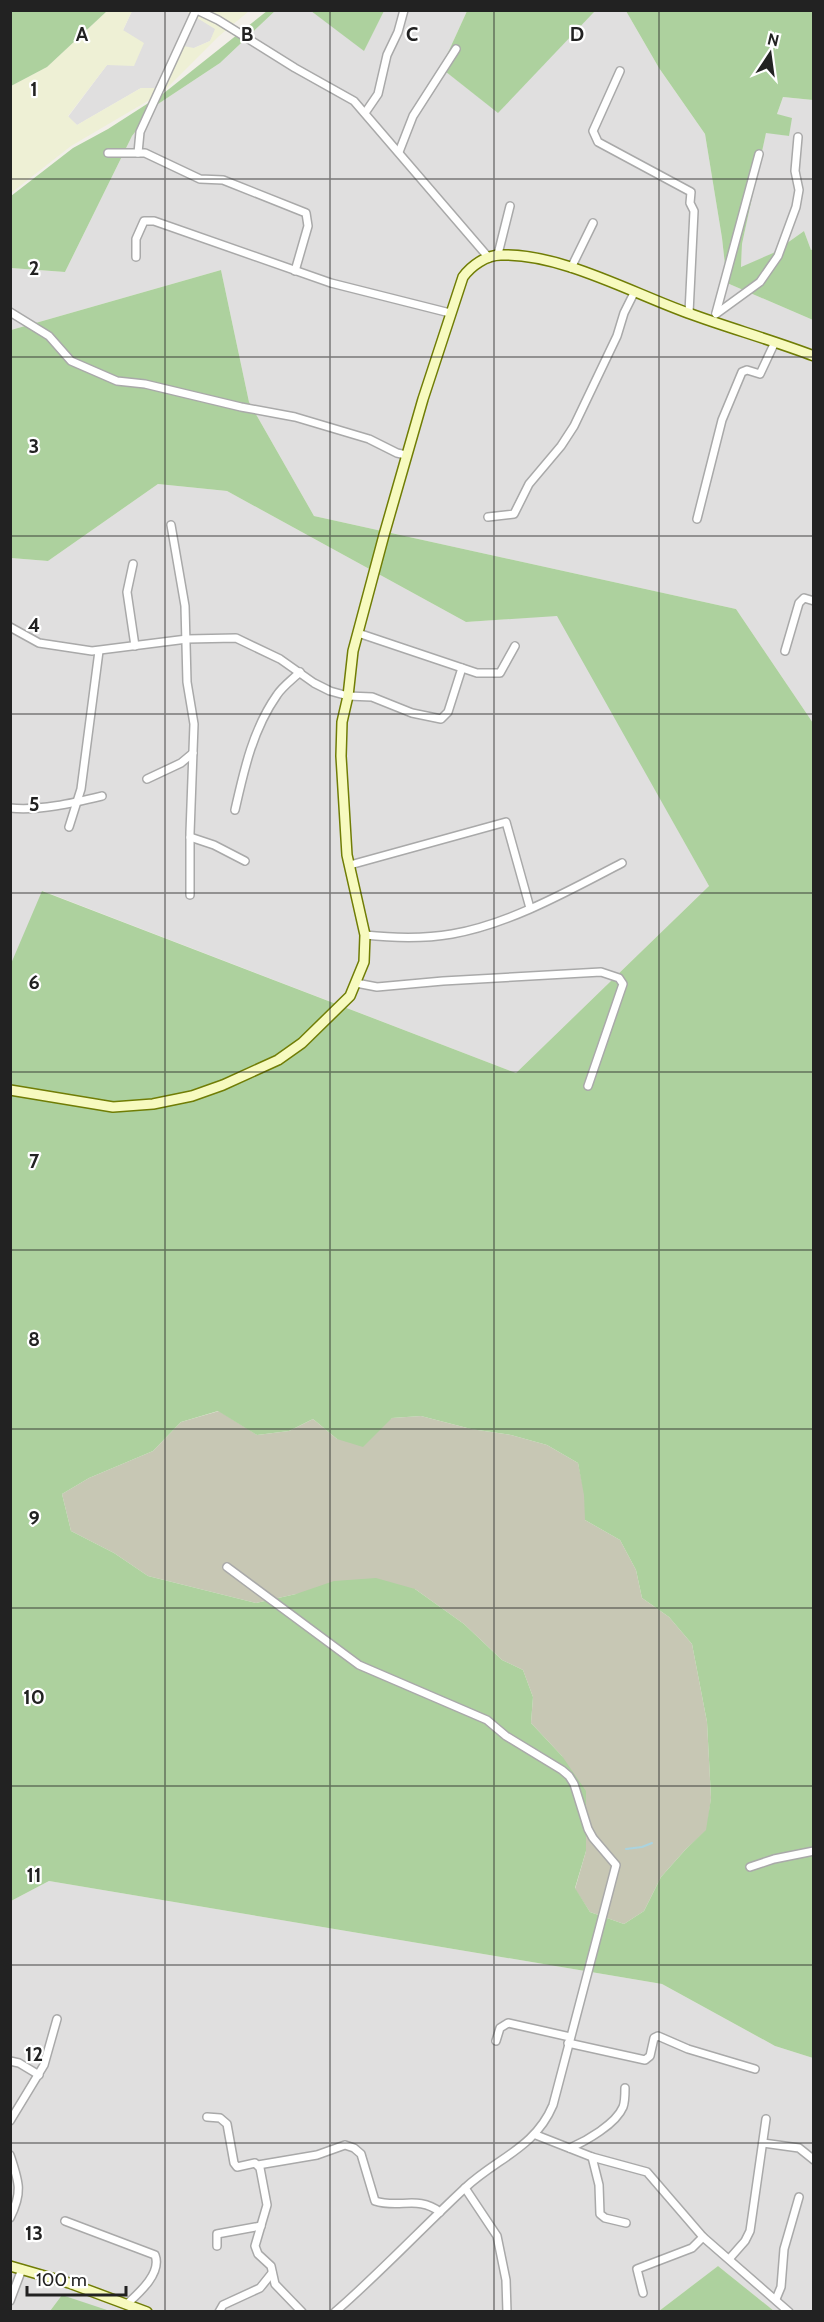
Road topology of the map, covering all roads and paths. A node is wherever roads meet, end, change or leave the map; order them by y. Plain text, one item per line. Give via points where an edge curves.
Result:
1 (197, 10) edge
2 (404, 10) edge
3 (456, 49) dead end
4 (620, 71) dead end
5 (365, 114) junction
6 (798, 137) dead end
7 (399, 152) junction
8 (108, 153) dead end
9 (138, 153) junction
10 (759, 154) dead end
11 (510, 206) dead end
12 (593, 223) dead end
13 (494, 256) junction
14 (136, 257) dead end
15 (571, 268) junction
16 (296, 271) junction
17 (634, 293) junction
18 (10, 312) edge
19 (450, 313) junction
20 (689, 313) junction
21 (715, 318) junction
22 (775, 342) junction
23 (813, 356) edge
24 (406, 455) junction
25 (488, 517) dead end
26 (697, 519) dead end
27 (171, 525) dead end
28 (133, 564) dead end
29 (813, 601) edge
30 (10, 627) edge
31 (358, 633) junction
32 (187, 639) junction
33 (135, 646) junction
34 (515, 646) dead end
35 (99, 651) junction
36 (785, 651) dead end
37 (462, 668) junction
38 (300, 672) junction
39 (348, 696) junction
40 (193, 753) junction
41 (147, 779) dead end
42 (102, 796) dead end
43 (77, 802) junction
44 (10, 808) edge
45 (235, 810) dead end
46 (69, 827) dead end
47 (190, 837) junction
48 (245, 861) dead end
49 (622, 863) dead end
50 (350, 865) junction
51 (190, 895) dead end
52 (530, 908) junction
53 (365, 935) junction
54 (357, 983) junction
55 (588, 1086) dead end
56 (10, 1090) edge
57 (226, 1566) dead end
58 (813, 1851) edge
59 (750, 1867) dead end
60 (57, 2019) dead end
61 (569, 2040) junction
62 (496, 2041) dead end
63 (10, 2061) edge
64 (755, 2068) dead end
65 (39, 2075) junction
66 (625, 2088) dead end
67 (207, 2117) dead end
68 (766, 2119) dead end
69 (10, 2121) edge
70 (536, 2135) junction
71 (763, 2143) junction
72 (570, 2148) junction
73 (10, 2156) edge
74 (592, 2157) junction
75 (813, 2160) edge
76 (258, 2165) junction
77 (465, 2188) junction
78 (799, 2197) dead end
79 (440, 2212) junction
80 (10, 2218) edge
81 (65, 2221) dead end
82 (626, 2223) dead end
83 (261, 2226) junction
84 (703, 2237) junction
85 (217, 2246) dead end
86 (730, 2258) junction
87 (10, 2266) edge
88 (22, 2269) junction
89 (272, 2273) junction
90 (643, 2293) dead end
91 (776, 2299) junction
92 (10, 2301) edge
93 (126, 2304) junction
94 (147, 2312) edge
95 (219, 2312) edge
96 (302, 2312) edge
97 (335, 2312) edge
98 (507, 2312) edge
99 (789, 2312) edge

1 - 5 street via 354,101
1 - 9 street via 140,132
2 - 5 street via 378,94
3 - 7 street via 413,116
4 - 20 street via 594,125 594,136 598,142 691,192 694,212
5 - 7 street
6 - 21 street via 795,171 799,190 778,256 760,282
7 - 13 street
8 - 9 street
9 - 16 street via 200,179 223,180 306,213 308,226
10 - 21 street
11 - 13 street
12 - 15 street
13 - 15 street via 533,258
13 - 19 street via 470,267
14 - 16 street via 136,239 144,221 154,221
15 - 17 street
16 - 19 street
17 - 20 street
17 - 25 street via 565,441 529,484 514,514
18 - 24 street via 49,336 71,361 109,378 295,417 369,439
19 - 24 street
20 - 21 street
21 - 22 street
22 - 23 street
22 - 26 street via 760,374 742,372 722,420
24 - 31 street
27 - 32 street
28 - 33 street via 127,592
29 - 36 street via 804,598 799,603
30 - 35 street via 39,643
31 - 37 street
31 - 39 street
32 - 33 street
32 - 38 street via 236,638
32 - 40 street
33 - 35 street
34 - 37 street via 500,673 477,673
35 - 43 street
37 - 39 street via 448,712 441,719 412,713 372,697
38 - 39 street via 314,683
38 - 45 street via 278,693 260,724
39 - 50 street via 341,756
40 - 41 street
40 - 47 street
42 - 43 street
43 - 44 street
43 - 46 street
47 - 48 street
47 - 51 street
49 - 52 street
50 - 52 street via 506,822
50 - 53 street
52 - 53 street via 452,934 398,938
53 - 54 street via 364,962
54 - 55 street via 378,987 600,972 619,978 623,984
54 - 56 street via 341,1007 278,1060 192,1096 113,1107
57 - 61 street via 359,1665 487,1720 569,1776 592,1838 616,1865
58 - 59 street
60 - 65 street
61 - 62 street via 508,2023 500,2028
61 - 64 street via 645,2060 658,2036 687,2049
61 - 70 street via 553,2105
63 - 65 street
65 - 69 street
66 - 72 street via 624,2104 618,2115 588,2140
67 - 76 street via 220,2118 227,2124 237,2167
68 - 71 street
70 - 72 street
70 - 77 street
71 - 75 street via 799,2148
71 - 86 street via 750,2231
72 - 74 street
73 - 80 street via 20,2188
74 - 82 street via 599,2185 600,2214
74 - 84 street via 647,2172
76 - 79 street via 317,2155 345,2145 361,2154 375,2201 422,2202
76 - 83 street via 267,2205
77 - 79 street
77 - 98 street via 497,2236 506,2280
78 - 91 street via 784,2249 781,2287
79 - 97 street
81 - 93 street via 155,2255 157,2260 149,2283
83 - 85 street via 217,2234
83 - 89 street via 255,2251 271,2266
84 - 86 street
84 - 90 street via 693,2248 637,2268
86 - 91 street
87 - 88 street
88 - 92 street
88 - 93 street
89 - 95 street via 260,2288 223,2305
89 - 96 street via 275,2284
91 - 99 street
93 - 94 street

